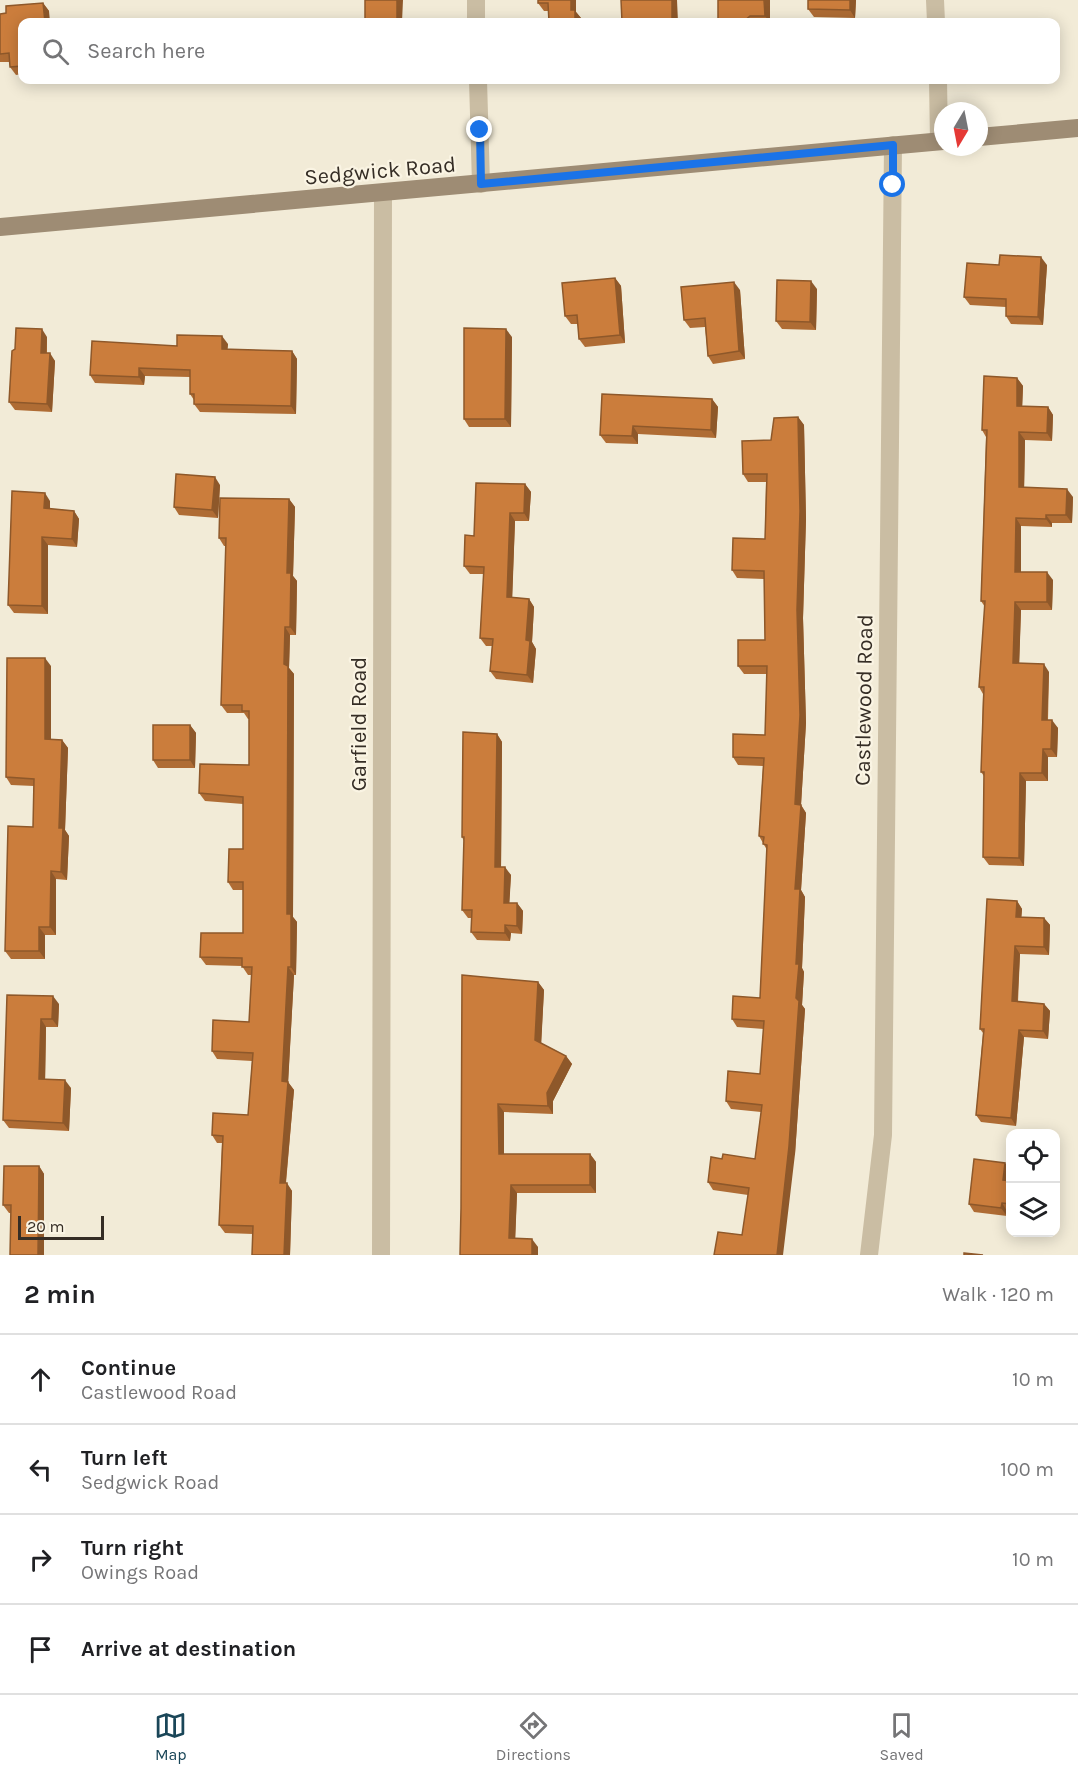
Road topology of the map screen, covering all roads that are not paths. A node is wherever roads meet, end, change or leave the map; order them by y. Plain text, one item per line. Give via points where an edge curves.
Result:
1 (476, 0) edge
2 (935, 0) edge
3 (477, 18) edge
4 (936, 18) edge
5 (478, 84) edge
6 (938, 84) edge
7 (939, 102) edge
8 (1078, 128) edge
9 (988, 136) edge
10 (934, 142) edge
11 (893, 145) junction
12 (481, 184) junction
13 (383, 194) junction
14 (0, 227) edge
15 (381, 1255) edge
16 (869, 1255) edge

1 - 3 street
2 - 4 street
5 - 12 street
6 - 7 street
8 - 9 main road
10 - 11 main road, Sedgwick Road
11 - 12 main road, Sedgwick Road
11 - 16 street, Castlewood Road via 883,1135
12 - 13 main road, Sedgwick Road
13 - 14 main road, Sedgwick Road
13 - 15 street, Garfield Road

